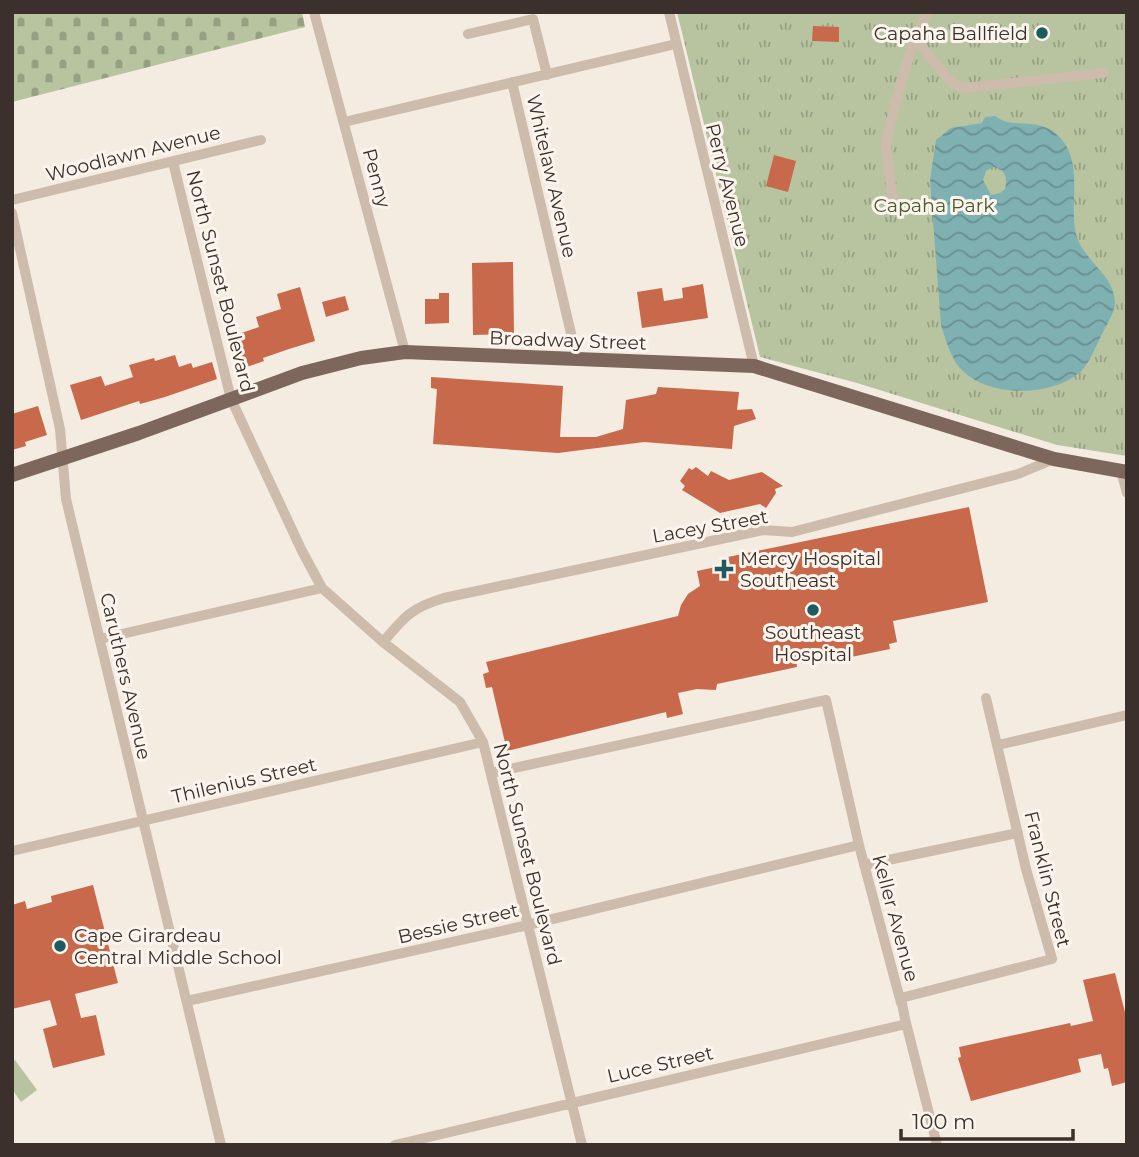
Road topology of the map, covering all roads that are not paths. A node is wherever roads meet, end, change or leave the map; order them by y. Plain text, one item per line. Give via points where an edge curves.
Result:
1 (314, 12) edge
2 (668, 12) edge
3 (927, 12) edge
4 (468, 34) dead end
5 (915, 39) junction
6 (676, 44) junction
7 (1103, 73) dead end
8 (547, 75) junction
9 (512, 82) junction
10 (344, 121) junction
11 (261, 140) dead end
12 (173, 162) junction
13 (12, 200) edge
14 (894, 210) dead end
15 (12, 214) edge
16 (405, 352) junction
17 (577, 359) junction
18 (754, 366) junction
19 (231, 399) junction
20 (61, 458) junction
21 (1054, 459) junction
22 (1124, 471) edge
23 (12, 475) edge
24 (1127, 493) edge
25 (322, 588) junction
26 (100, 639) junction
27 (383, 642) junction
28 (986, 698) dead end
29 (1127, 715) edge
30 (483, 743) junction
31 (999, 745) junction
32 (491, 773) junction
33 (142, 822) junction
34 (1018, 833) junction
35 (859, 845) junction
36 (12, 850) edge
37 (864, 864) junction
38 (528, 925) junction
39 (187, 1001) junction
40 (906, 1024) junction
41 (573, 1103) junction
42 (221, 1145) edge
43 (395, 1145) edge
44 (582, 1145) edge
45 (937, 1145) edge

1 - 10 street, Penny
2 - 6 street, Perry Avenue
3 - 5 street
4 - 8 street via 533,19
5 - 7 street via 952,83 965,89
5 - 14 street via 886,144
6 - 8 street, Whitelaw Avenue
6 - 18 street, Perry Avenue
8 - 9 street, Whitelaw Avenue
9 - 10 street
9 - 17 street, Whitelaw Avenue
10 - 16 street, Penny
11 - 12 street, Woodlawn Avenue
12 - 13 street, Woodlawn Avenue
12 - 19 street, North Sunset Boulevard
15 - 20 street, Caruthers Avenue via 57,415
16 - 17 main road, Broadway Street
16 - 19 main road, Broadway Street via 335,363
17 - 18 main road, Broadway Street
18 - 21 main road, Broadway Street
19 - 20 main road, Broadway Street
19 - 25 street, North Sunset Boulevard
20 - 23 main road, Broadway Street
20 - 26 street, Caruthers Avenue via 66,499
21 - 22 main road, Broadway Street
21 - 27 street, Lacey Street via 1018,474 792,532 763,530 444,598 418,606
22 - 24 street
25 - 26 street
25 - 27 street, North Sunset Boulevard
26 - 33 street, Caruthers Avenue
27 - 30 street, North Sunset Boulevard via 460,702
28 - 31 street, Franklin Street
29 - 31 street
30 - 32 street, North Sunset Boulevard
30 - 33 street, Thilenius Street
31 - 34 street, Franklin Street
32 - 35 street, Keller Avenue via 826,700
32 - 38 street, North Sunset Boulevard
33 - 36 street, Thilenius Street
33 - 39 street, Caruthers Avenue
34 - 37 street
34 - 40 street, Franklin Street via 1052,959 901,998
35 - 37 street, Keller Avenue
35 - 38 street, Bessie Street
37 - 40 street, Keller Avenue
38 - 39 street, Bessie Street
38 - 41 street, North Sunset Boulevard
39 - 42 street, Caruthers Avenue
40 - 41 street, Luce Street
40 - 45 street, Keller Avenue
41 - 43 street, Luce Street
41 - 44 street, North Sunset Boulevard

